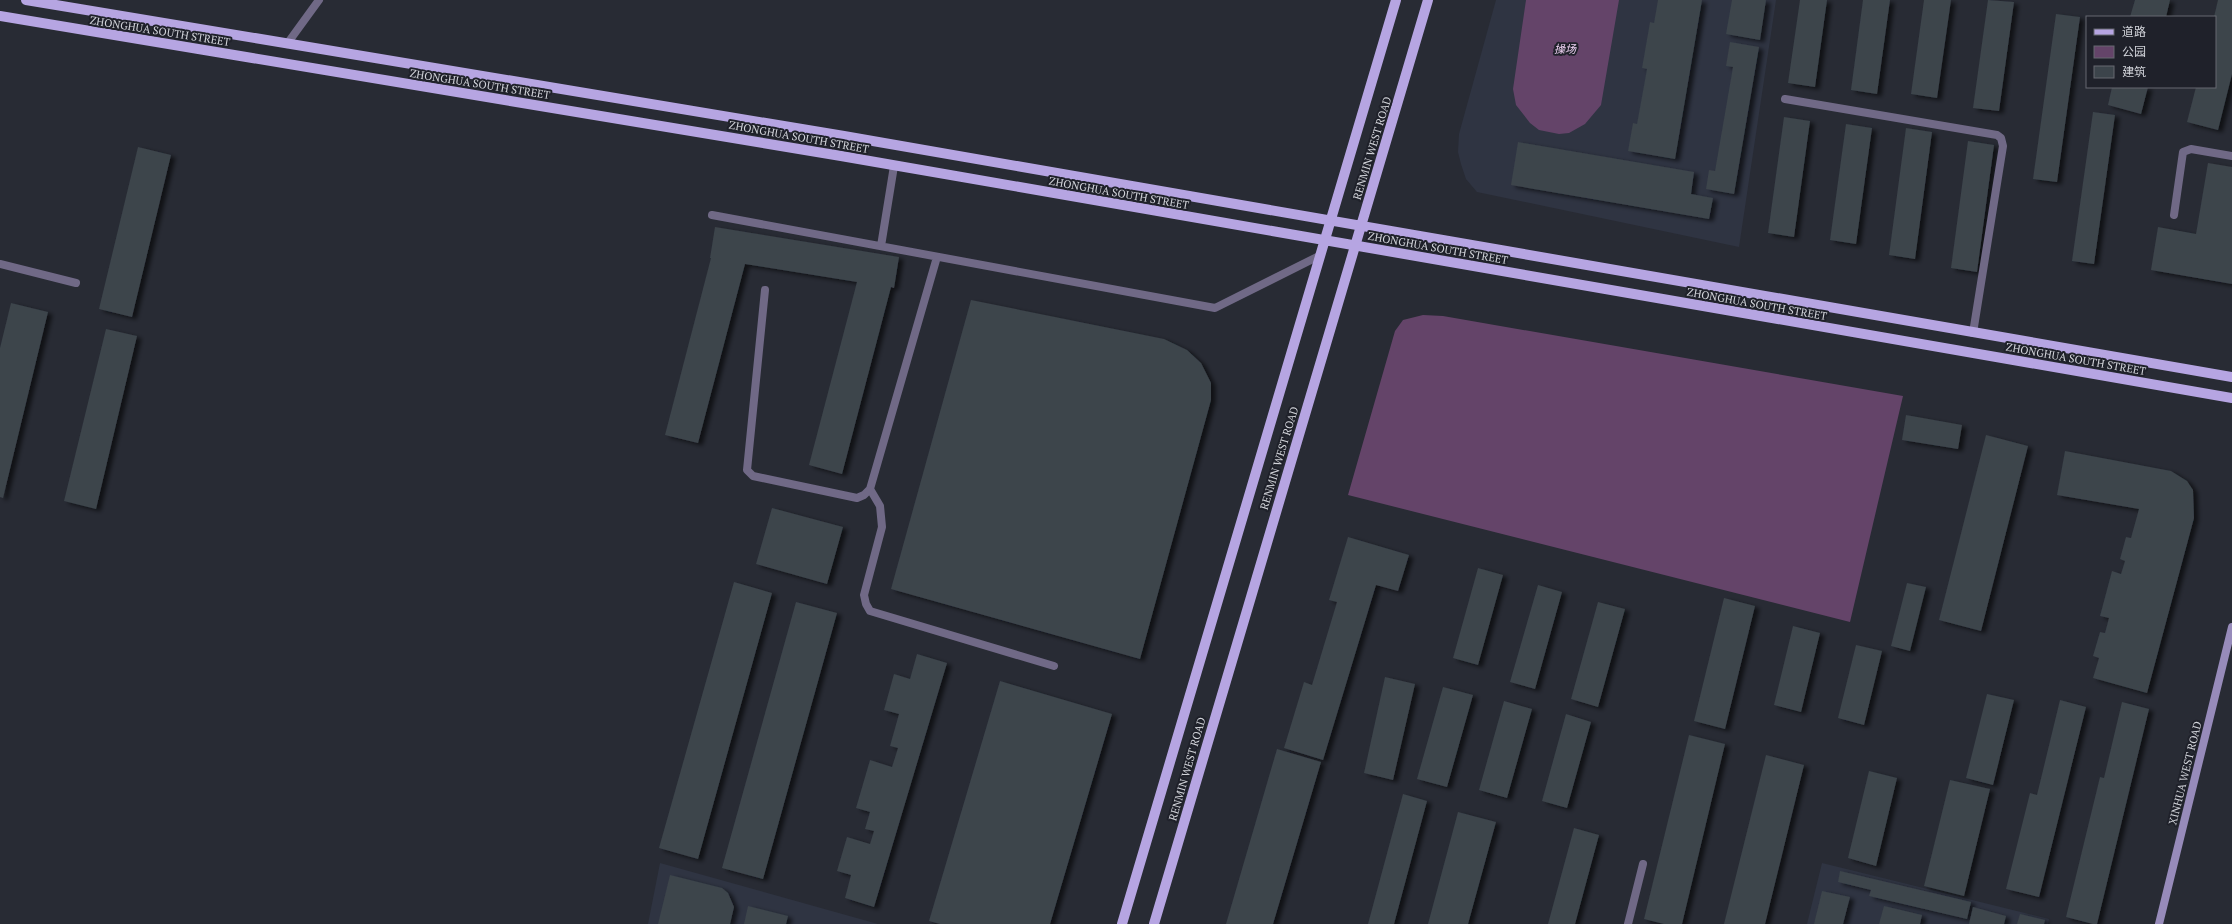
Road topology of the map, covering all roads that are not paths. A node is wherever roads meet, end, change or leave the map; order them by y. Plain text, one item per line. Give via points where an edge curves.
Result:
1 (26, 0) edge
2 (319, 0) edge
3 (1396, 0) edge
4 (1428, 0) edge
5 (0, 16) edge
6 (287, 44) junction
7 (1785, 99) dead end
8 (2232, 156) edge
9 (894, 166) junction
10 (712, 215) dead end
11 (2174, 215) dead end
12 (1330, 221) junction
13 (1361, 226) junction
14 (1324, 241) junction
15 (881, 246) junction
16 (1355, 246) junction
17 (1319, 256) junction
18 (937, 257) junction
19 (0, 264) edge
20 (76, 283) dead end
21 (765, 290) dead end
22 (1973, 333) junction
23 (2232, 377) edge
24 (2232, 398) edge
25 (870, 489) junction
26 (2232, 627) edge
27 (1054, 666) dead end
28 (1643, 864) dead end
29 (1122, 924) edge
30 (1154, 924) edge
31 (1628, 924) edge
32 (2159, 924) edge

1 - 6 main road, ZHONGHUA SOUTH STREET
2 - 6 street
3 - 12 main road, RENMIN WEST ROAD
4 - 13 main road, RENMIN WEST ROAD
5 - 9 main road, ZHONGHUA SOUTH STREET
6 - 12 main road, ZHONGHUA SOUTH STREET
7 - 22 street via 1997,135 2002,138 2003,146
8 - 11 street via 2191,149 2183,152
9 - 14 main road, ZHONGHUA SOUTH STREET
9 - 15 street
10 - 15 street
12 - 13 main road, ZHONGHUA SOUTH STREET
12 - 14 main road, RENMIN WEST ROAD
13 - 16 main road, RENMIN WEST ROAD
13 - 22 main road, ZHONGHUA SOUTH STREET
14 - 16 main road, ZHONGHUA SOUTH STREET
14 - 17 main road, RENMIN WEST ROAD
15 - 18 street
16 - 24 main road, ZHONGHUA SOUTH STREET
16 - 30 main road, RENMIN WEST ROAD
17 - 18 street via 1216,308
17 - 29 main road, RENMIN WEST ROAD
18 - 25 street
19 - 20 street
21 - 25 street via 747,470 753,476 858,498
22 - 23 main road, ZHONGHUA SOUTH STREET
25 - 27 street via 880,506 882,526 864,595 870,611
26 - 32 street, XINHUA WEST ROAD
28 - 31 street

